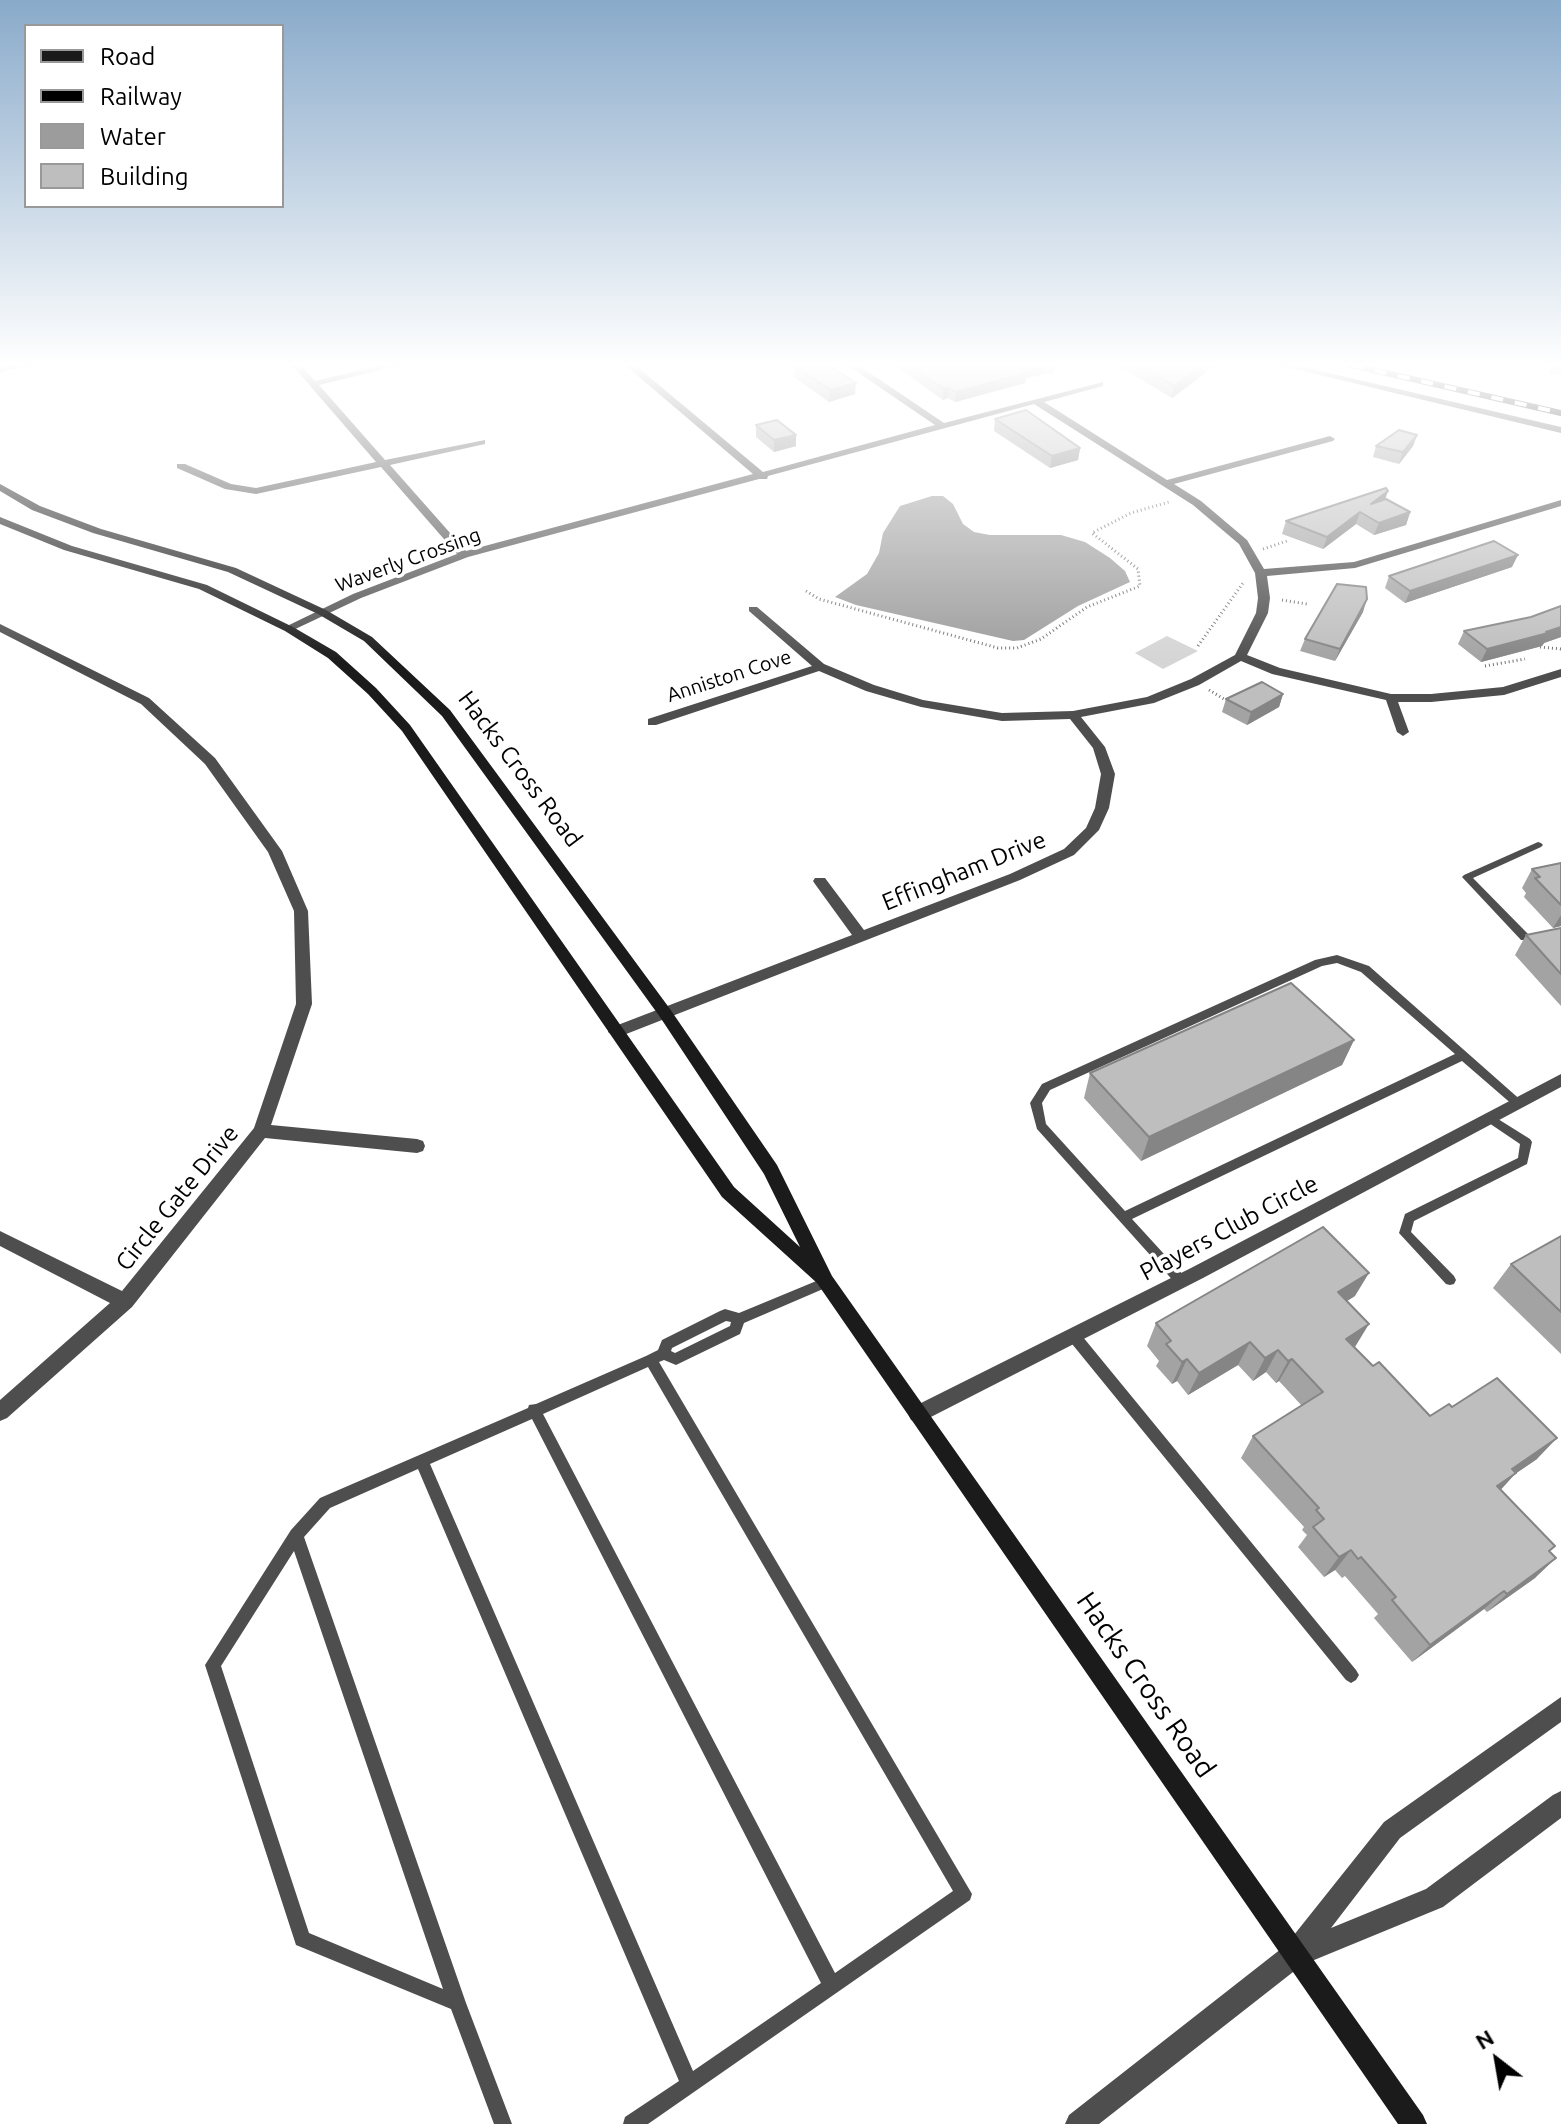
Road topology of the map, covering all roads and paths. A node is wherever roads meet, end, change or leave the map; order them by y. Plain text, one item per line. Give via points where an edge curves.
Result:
1 (384, 464) joint
2 (748, 464) edge
3 (810, 464) edge
4 (1130, 464) edge
5 (1246, 464) edge
6 (181, 466) dead end
7 (763, 477) junction
8 (0, 487) edge
9 (1166, 488) junction
10 (1561, 503) edge
11 (0, 520) edge
12 (1287, 541) dead end
13 (1249, 551) junction
14 (464, 555) junction
15 (1261, 573) junction
16 (1245, 577) dead end
17 (1281, 588) dead end
18 (806, 591) dead end
19 (1264, 598) junction
20 (1281, 600) junction
21 (1307, 604) dead end
22 (1281, 606) dead end
23 (753, 609) dead end
24 (322, 612) junction
25 (0, 627) edge
26 (289, 629) junction
27 (1198, 646) dead end
28 (1540, 647) edge
29 (1561, 649) edge
30 (1240, 657) junction
31 (1525, 659) dead end
32 (820, 667) junction
33 (1494, 673) dead end
34 (1561, 673) edge
35 (1391, 698) junction
36 (1073, 715) junction
37 (652, 722) dead end
38 (1403, 732) dead end
39 (1538, 845) dead end
40 (820, 881) dead end
41 (861, 937) junction
42 (1561, 937) edge
43 (665, 1013) junction
44 (616, 1032) junction
45 (1464, 1055) junction
46 (1561, 1080) edge
47 (1518, 1103) junction
48 (1490, 1118) junction
49 (261, 1131) junction
50 (417, 1146) dead end
51 (1124, 1217) junction
52 (0, 1238) edge
53 (1450, 1280) dead end
54 (1181, 1281) junction
55 (826, 1282) junction
56 (125, 1301) junction
57 (1073, 1335) junction
58 (657, 1357) junction
59 (534, 1409) junction
60 (0, 1412) edge
61 (918, 1414) junction
62 (421, 1460) junction
63 (296, 1535) junction
64 (1351, 1675) dead end
65 (1561, 1708) edge
66 (1561, 1803) edge
67 (1295, 1954) junction
68 (832, 1986) junction
69 (457, 2003) junction
70 (689, 2084) junction
71 (503, 2124) edge
72 (632, 2124) edge
73 (1078, 2124) edge
74 (1414, 2124) edge

1 - 6 street via 256,491 229,487
1 - 14 street
2 - 7 street
3 - 7 street, Waverly Crossing
4 - 9 street
5 - 9 street
7 - 14 street, Waverly Crossing
8 - 24 main road, Hacks Cross Road via 36,508 97,531 232,570
9 - 13 street via 1220,519
9 - 18 path via 1175,500 1131,513 1092,533 1138,569 1140,586 1087,607 1041,639 1017,648 998,648 832,603
10 - 15 street via 1355,565
11 - 26 main road, Hacks Cross Road via 68,548 203,587
12 - 13 path
13 - 15 street
14 - 24 street, Waverly Crossing
15 - 19 street
16 - 27 path
17 - 20 path
19 - 20 path
19 - 30 street
20 - 21 path
20 - 22 path
23 - 32 street
24 - 26 street, Waverly Crossing
24 - 43 main road, Hacks Cross Road via 368,639 446,713
25 - 49 street, Circle Gate Drive via 145,701 210,761 275,851 301,911 304,1004
26 - 44 main road, Hacks Cross Road via 332,655 406,728
28 - 29 path
30 - 35 street via 1305,679
30 - 36 street via 1150,700
31 - 33 path via 1484,665
32 - 36 street via 892,695 955,710 1002,717
32 - 37 street, Anniston Cove
34 - 35 street via 1493,693
35 - 38 street
36 - 41 street, Effingham Drive via 1099,747 1108,774 1092,830 1069,852
39 - 42 lane via 1467,877 1525,938
40 - 41 street, Effingham Drive
41 - 43 street, Effingham Drive
43 - 44 street, Effingham Drive
43 - 55 main road, Hacks Cross Road via 771,1170
44 - 55 main road, Hacks Cross Road via 728,1192
45 - 47 lane
45 - 51 lane
45 - 51 lane via 1365,969 1337,959 1046,1087 1036,1103 1041,1126
46 - 47 street, Players Club Circle
47 - 48 street, Players Club Circle
48 - 53 lane via 1526,1142 1523,1161 1409,1218 1405,1233
48 - 54 street, Players Club Circle
49 - 50 street
49 - 56 street, Circle Gate Drive
51 - 54 lane
52 - 56 street
54 - 57 street, Players Club Circle
55 - 58 lane via 739,1319 735,1330 676,1359
55 - 61 main road, Hacks Cross Road
56 - 60 street, Circle Gate Drive
57 - 61 street, Players Club Circle
57 - 64 lane
58 - 59 lane
58 - 68 lane via 964,1894
59 - 62 lane
59 - 68 lane
61 - 67 main road, Hacks Cross Road
62 - 63 lane via 325,1503
62 - 70 lane
63 - 69 lane
63 - 69 lane via 213,1665 302,1939
65 - 67 street via 1392,1830
66 - 67 street via 1434,1898
67 - 73 street
67 - 74 main road, Hacks Cross Road
68 - 70 lane
69 - 71 lane
70 - 72 lane

